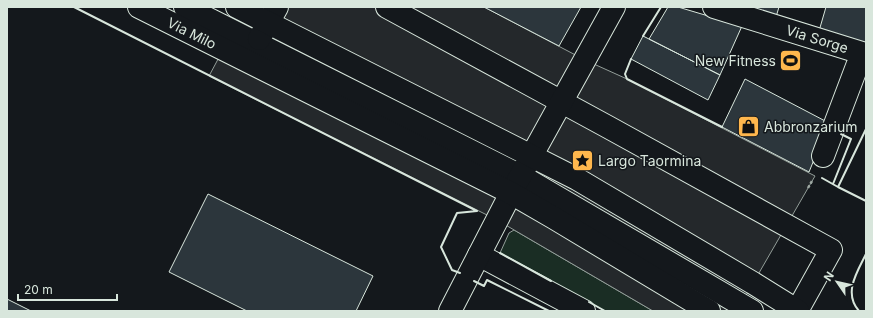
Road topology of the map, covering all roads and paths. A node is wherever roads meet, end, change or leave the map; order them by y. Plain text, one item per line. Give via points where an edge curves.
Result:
1 (139, 7) edge
2 (185, 7) edge
3 (388, 7) edge
4 (614, 7) edge
5 (714, 7) edge
6 (240, 9) edge
7 (272, 15) edge
8 (252, 53) junction
9 (562, 102) junction
10 (532, 156) junction
11 (823, 156) dead end
12 (516, 184) junction
13 (479, 255) junction
14 (450, 311) edge
15 (584, 311) edge
16 (709, 311) edge
17 (752, 311) edge
18 (797, 311) edge

1 - 8 main road, Via Milo via 223,50
2 - 8 main road
3 - 9 main road
4 - 9 main road
5 - 11 main road, Via Sorge via 862,53
6 - 7 main road
7 - 8 main road
7 - 10 main road
8 - 12 main road
9 - 10 main road
9 - 18 main road via 831,250
10 - 12 main road
10 - 18 main road via 577,180
12 - 13 main road
12 - 16 main road via 554,218
12 - 17 main road
13 - 14 main road
13 - 15 main road

